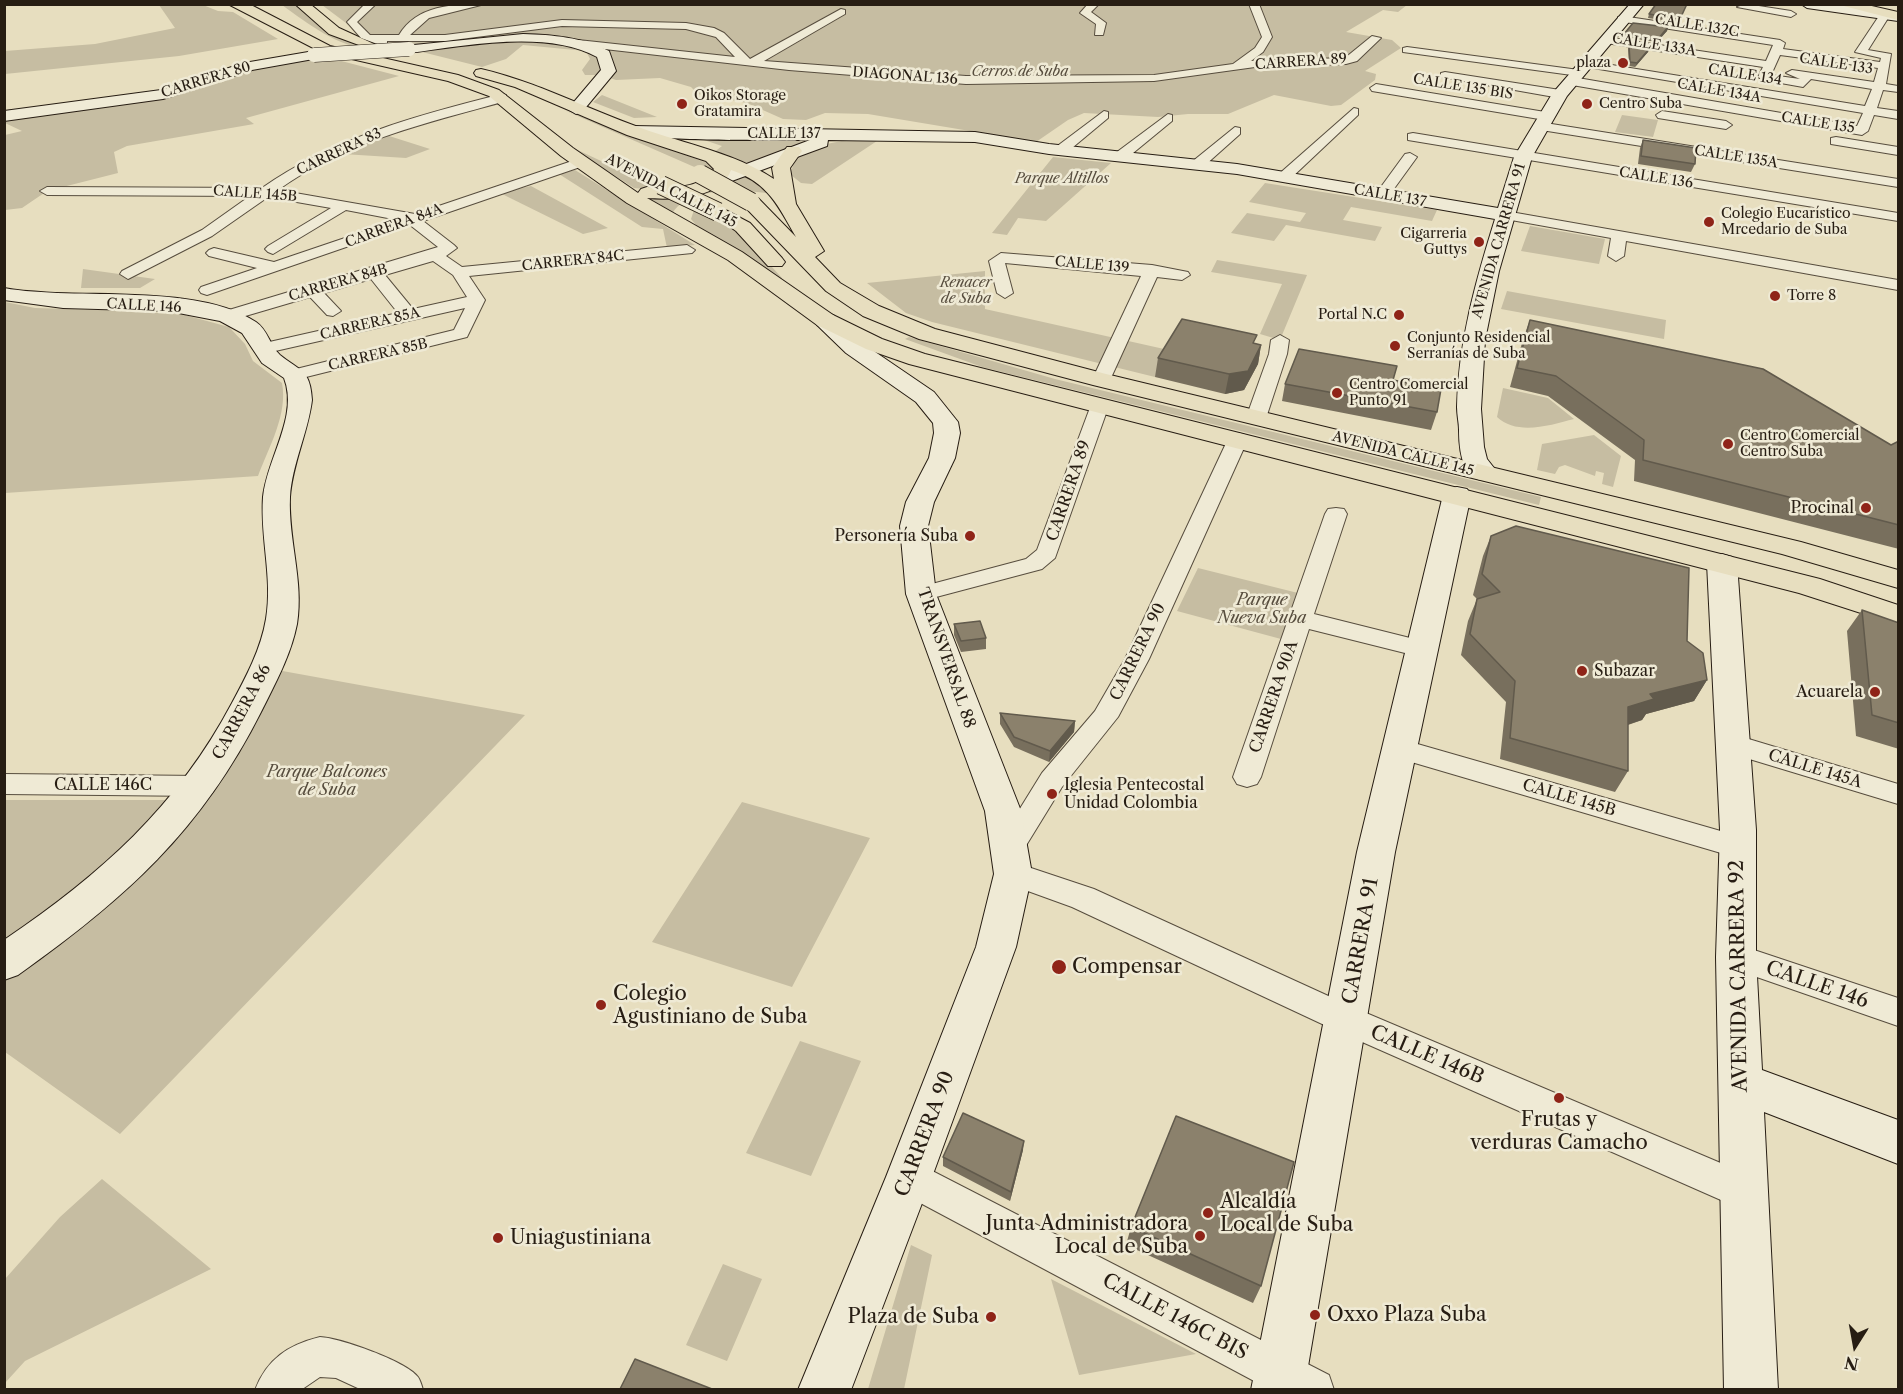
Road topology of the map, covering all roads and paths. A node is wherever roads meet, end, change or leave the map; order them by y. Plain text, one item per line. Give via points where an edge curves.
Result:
1 (234, 4) edge
2 (301, 4) edge
3 (371, 4) edge
4 (480, 4) edge
5 (1094, 4) edge
6 (1254, 4) edge
7 (1638, 4) edge
8 (1807, 4) edge
9 (1842, 4) edge
10 (1857, 4) edge
11 (841, 12) dead end
12 (1891, 13) edge
13 (1736, 16) edge
14 (1788, 18) dead end
15 (1751, 26) dead end
16 (1099, 33) dead end
17 (1610, 35) junction
18 (1376, 38) dead end
19 (578, 43) junction
20 (407, 46) junction
21 (1777, 49) junction
22 (1407, 50) dead end
23 (1890, 60) edge
24 (748, 62) junction
25 (1683, 65) dead end
26 (1233, 68) junction
27 (1764, 71) junction
28 (1579, 72) junction
29 (1445, 75) dead end
30 (498, 77) junction
31 (1879, 86) junction
32 (1376, 88) dead end
33 (1899, 89) edge
34 (1482, 90) dead end
35 (590, 92) junction
36 (1560, 94) junction
37 (502, 98) junction
38 (555, 99) junction
39 (1469, 104) junction
40 (576, 109) junction
41 (1871, 111) junction
42 (1354, 112) dead end
43 (1104, 115) dead end
44 (1662, 115) dead end
45 (1899, 115) edge
46 (4, 116) edge
47 (1168, 118) dead end
48 (1542, 121) junction
49 (1425, 122) dead end
50 (534, 124) junction
51 (1735, 126) dead end
52 (633, 130) joint
53 (1235, 130) dead end
54 (879, 134) junction
55 (1821, 139) dead end
56 (684, 140) junction
57 (1409, 146) junction
58 (1061, 150) junction
59 (793, 151) junction
60 (1899, 151) edge
61 (1122, 155) junction
62 (1523, 157) junction
63 (581, 162) junction
64 (613, 162) dead end
65 (1198, 164) junction
66 (695, 168) junction
67 (748, 170) junction
68 (1844, 174) junction
69 (642, 176) dead end
70 (1284, 177) junction
71 (1899, 183) edge
72 (615, 185) junction
73 (1848, 190) dead end
74 (47, 191) dead end
75 (266, 192) junction
76 (1383, 195) junction
77 (345, 205) junction
78 (789, 206) junction
79 (1504, 215) junction
80 (1899, 217) edge
81 (414, 219) junction
82 (1619, 234) junction
83 (363, 238) junction
84 (709, 242) junction
85 (273, 249) dead end
86 (687, 250) dead end
87 (442, 251) junction
88 (214, 253) dead end
89 (306, 256) junction
90 (1616, 256) dead end
91 (398, 266) junction
92 (276, 267) junction
93 (1152, 270) junction
94 (374, 272) junction
95 (459, 272) junction
96 (128, 274) dead end
97 (1182, 275) dead end
98 (336, 283) junction
99 (1899, 285) edge
100 (207, 290) dead end
101 (312, 290) junction
102 (1005, 293) dead end
103 (4, 294) edge
104 (477, 300) junction
105 (333, 311) dead end
106 (409, 315) junction
107 (225, 316) junction
108 (825, 320) junction
109 (909, 327) junction
110 (1280, 340) dead end
111 (262, 349) junction
112 (983, 374) junction
113 (294, 375) junction
114 (1100, 392) junction
115 (1468, 409) junction
116 (1256, 418) junction
117 (1238, 439) junction
118 (1424, 459) junction
119 (1471, 484) junction
120 (1336, 514) dead end
121 (1722, 563) junction
122 (1899, 579) edge
123 (921, 594) junction
124 (1899, 615) edge
125 (1301, 619) junction
126 (1421, 649) junction
127 (1732, 744) junction
128 (1400, 749) junction
129 (1246, 777) dead end
130 (4, 784) edge
131 (202, 786) junction
132 (1899, 794) edge
133 (1738, 847) junction
134 (1011, 862) junction
135 (1736, 957) junction
136 (4, 963) edge
137 (1899, 1012) edge
138 (1347, 1020) junction
139 (1740, 1082) junction
140 (1899, 1142) edge
141 (909, 1177) junction
142 (1743, 1191) junction
143 (289, 1376) edge
144 (1291, 1384) edge
145 (403, 1389) edge
146 (824, 1389) edge
147 (1751, 1389) edge

1 - 37 main road, AVENIDA CALLE 145 via 326,49 453,78
2 - 30 main road, AVENIDA CALLE 145 via 348,38
3 - 20 street via 352,22 368,38
4 - 20 street via 433,12 405,32
5 - 16 street via 1085,13 1101,23
6 - 26 street via 1266,36 1259,50
7 - 17 street, AVENIDA CARRERA 91
8 - 12 street
9 - 12 main road
10 - 12 main road
11 - 24 street
12 - 23 street via 1861,52
13 - 14 street
13 - 15 street
17 - 21 street, CALLE 132C
17 - 25 street, CALLE 133A via 1655,60
17 - 27 street, CALLE 133
17 - 28 street, AVENIDA CARRERA 91
18 - 26 street, CARRERA 89 via 1346,61
19 - 20 street, DIAGONAL 136 via 527,38
19 - 24 street, DIAGONAL 136
19 - 35 street, DIAGONAL 136 via 604,55 610,66
20 - 24 street via 562,23 645,24 711,30
20 - 46 street, CARRERA 80, bridge via 249,66 163,94
21 - 23 street, CALLE 132C
21 - 27 street
22 - 28 street, CALLE 134
23 - 31 street
24 - 26 street, DIAGONAL 136 via 966,80 1154,78
27 - 31 street, CALLE 133
28 - 36 street, AVENIDA CARRERA 91
28 - 41 street, CALLE 134
28 - 41 street, CALLE 134A via 1862,131
29 - 36 street
30 - 38 main road, AVENIDA CALLE 145
30 - 66 main road, AVENIDA CALLE 145 via 560,111
31 - 33 street, CALLE 133
31 - 41 street
32 - 39 street, CALLE 135 BIS
34 - 39 street
35 - 38 street
35 - 40 street, DIAGONAL 136
36 - 48 street, AVENIDA CARRERA 91
37 - 50 main road, AVENIDA CALLE 145
37 - 75 street, CARRERA 83 via 364,138 295,171
38 - 40 main road, AVENIDA CALLE 145
39 - 48 street, CALLE 135 BIS
40 - 52 main road, AVENIDA CALLE 145
41 - 45 street, CALLE 134
42 - 70 street
43 - 58 street
44 - 51 street
47 - 61 street
48 - 62 street, AVENIDA CARRERA 91
48 - 68 street, CALLE 135A
49 - 57 street
50 - 63 main road, AVENIDA CALLE 145
50 - 64 main road, AVENIDA CALLE 145
52 - 56 street, CALLE 137
53 - 65 street
54 - 56 street, CALLE 137
54 - 58 street, CALLE 137 via 975,137
54 - 59 street, CALLE 137 via 827,140
55 - 60 street, CALLE 135
56 - 66 main road, AVENIDA CALLE 145
57 - 62 street, CALLE 136
57 - 76 street
58 - 61 street, CALLE 137
59 - 67 street, CALLE 137
59 - 78 main road via 781,168
61 - 65 street, CALLE 137
62 - 79 street, AVENIDA CARRERA 91
62 - 80 street, CALLE 136
63 - 72 main road, AVENIDA CALLE 145
63 - 81 street, CARRERA 84A
65 - 70 street, CALLE 137
66 - 67 street, CALLE 137
66 - 67 main road, AVENIDA CALLE 145
66 - 72 main road via 687,191 633,192
66 - 109 main road, AVENIDA CALLE 145, bridge via 751,202 833,287 871,311
67 - 78 main road, AVENIDA CALLE 145 via 779,191
68 - 71 street, CALLE 135A
68 - 73 street
69 - 112 main road, AVENIDA CALLE 145, bridge via 743,228 788,277 835,316 890,343
70 - 76 street, CALLE 137
72 - 84 main road, AVENIDA CALLE 145
74 - 75 street, CALLE 145B
75 - 77 street, CALLE 145B
75 - 96 street, CARRERA 83 via 207,233
76 - 79 street, CALLE 137
77 - 81 street, CALLE 145B
77 - 85 street
78 - 84 main road via 755,194 700,200 688,206 682,217
78 - 109 main road, AVENIDA CALLE 145 via 808,243 837,275 867,302
79 - 82 street, CALLE 137
79 - 115 street, AVENIDA CARRERA 91 via 1476,326
81 - 83 street, CARRERA 84A
81 - 87 street
82 - 90 street
82 - 99 street, CALLE 137
83 - 89 street, CARRERA 84A
83 - 91 street
84 - 108 main road, AVENIDA CALLE 145
86 - 95 street, CARRERA 84C
87 - 91 street, CARRERA 84B
87 - 95 street
88 - 92 street
89 - 92 street, CARRERA 84A
89 - 98 street
91 - 94 street, CARRERA 84B
92 - 100 street, CARRERA 84A
93 - 97 street, CALLE 139
93 - 102 street, CALLE 139 via 1000,258 997,261
93 - 114 street, CARRERA 89
94 - 98 street, CARRERA 84B
94 - 106 street
95 - 104 street
98 - 101 street, CARRERA 84B
101 - 105 street
101 - 107 street, CARRERA 84B
103 - 107 street, CALLE 146 via 42,301 168,305
104 - 106 street, CARRERA 85A
104 - 113 street, CARRERA 85B via 461,333
106 - 111 street, CARRERA 85A
107 - 111 street, CALLE 146 via 254,330
108 - 112 main road, AVENIDA CALLE 145 via 894,351
108 - 123 street, TRANSVERSAL 88 via 854,348 925,397 945,422 942,458 920,502 914,526
109 - 114 main road, AVENIDA CALLE 145
110 - 116 street
111 - 113 street, CALLE 146
112 - 114 main road, AVENIDA CALLE 145
113 - 131 street, CARRERA 86 via 301,393 299,409 278,486 274,518 284,587 279,634 244,713
114 - 116 main road, AVENIDA CALLE 145
114 - 117 main road, AVENIDA CALLE 145
114 - 123 street, CARRERA 89 via 1047,553 1034,564
115 - 118 street, AVENIDA CARRERA 91 via 1452,448 1445,454
115 - 119 street, AVENIDA CARRERA 91 via 1472,429
116 - 118 main road, AVENIDA CALLE 145
117 - 119 main road, AVENIDA CALLE 145
117 - 134 street, CARRERA 90 via 1137,659 1105,717 1052,780
118 - 119 main road, AVENIDA CALLE 145
119 - 121 main road, AVENIDA CALLE 145
119 - 122 main road, AVENIDA CALLE 145 via 1791,548
119 - 126 street, CARRERA 91
120 - 125 street, CARRERA 90A
121 - 124 main road, AVENIDA CALLE 145 via 1809,585
121 - 127 street, AVENIDA CARRERA 92
123 - 134 street, TRANSVERSAL 88 via 1004,812
125 - 126 street
125 - 129 street, CARRERA 90A
126 - 128 street, CARRERA 91
127 - 132 street, CALLE 145A
127 - 133 street, AVENIDA CARRERA 92
128 - 133 street, CALLE 145B
128 - 138 street, CARRERA 91 via 1376,852
130 - 131 street, CALLE 146C
131 - 136 street, CARRERA 86 via 162,836 122,875
133 - 135 street, AVENIDA CARRERA 92
134 - 138 street, CALLE 146B
134 - 141 street, CARRERA 90 via 996,947
135 - 137 street, CALLE 146
135 - 139 street, AVENIDA CARRERA 92
138 - 142 street, CALLE 146B
138 - 144 street, CARRERA 91
139 - 140 street
139 - 142 street, AVENIDA CARRERA 92
141 - 144 street, CALLE 146C BIS
141 - 146 street, CARRERA 90
142 - 147 street, AVENIDA CARRERA 92
143 - 145 street via 323,1355 352,1363

